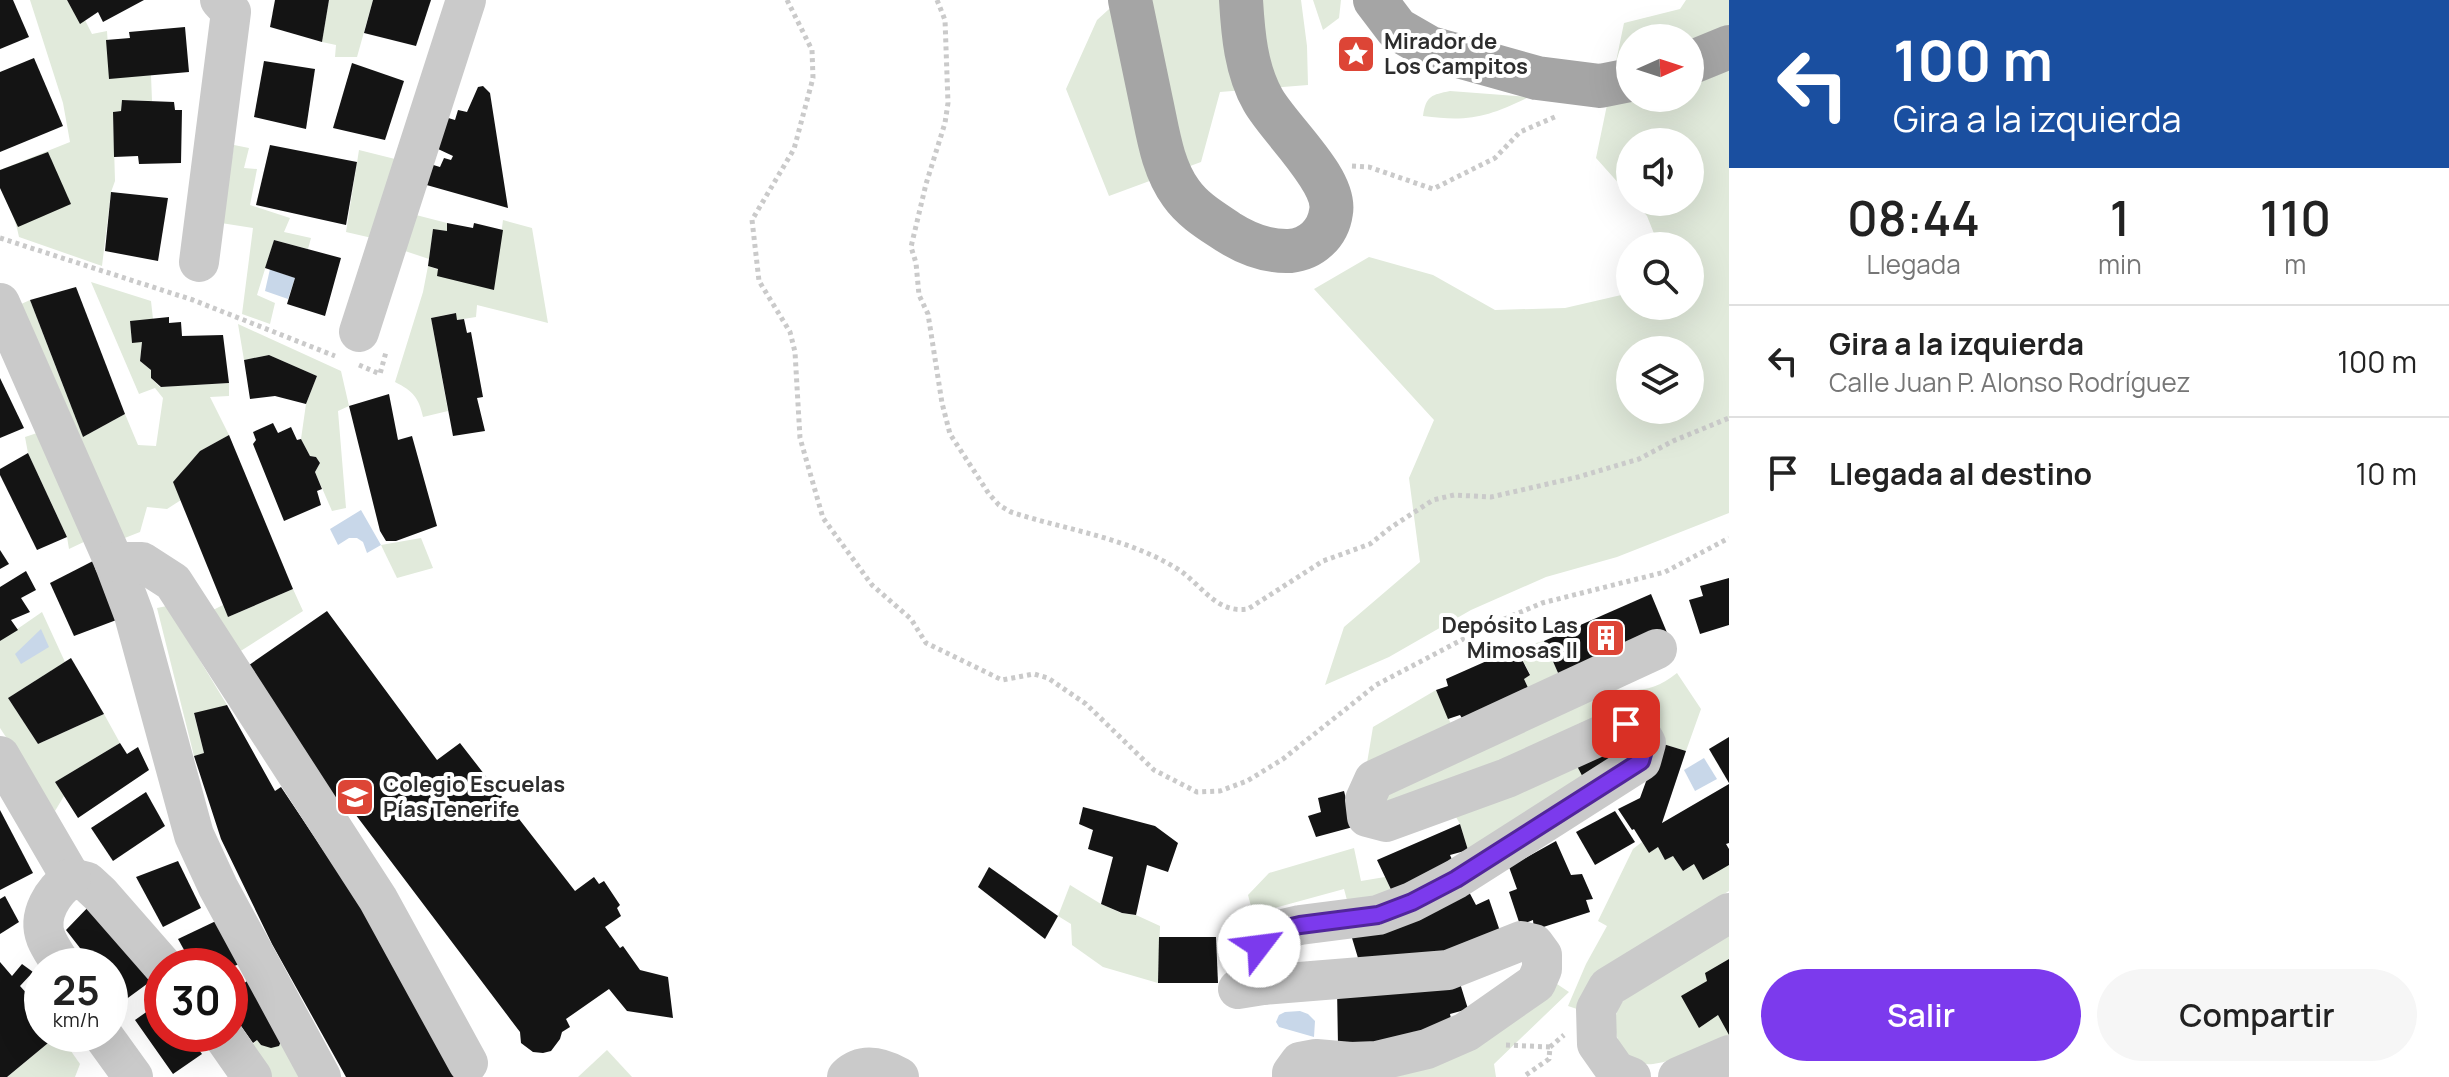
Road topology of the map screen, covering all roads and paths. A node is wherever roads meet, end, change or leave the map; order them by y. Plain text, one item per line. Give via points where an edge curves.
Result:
1 (466, 0) edge
2 (787, 0) edge
3 (937, 0) edge
4 (1130, 0) edge
5 (1241, 0) edge
6 (1375, 0) edge
7 (228, 4) edge
8 (1729, 47) edge
9 (1704, 57) edge
10 (1616, 83) edge
11 (1558, 116) dead end
12 (1320, 175) junction
13 (0, 238) edge
14 (199, 262) dead end
15 (0, 303) edge
16 (349, 350) junction
17 (380, 374) dead end
18 (1729, 418) edge
19 (1729, 538) edge
20 (114, 562) junction
21 (1657, 649) dead end
22 (0, 756) edge
23 (71, 878) junction
24 (1729, 913) edge
25 (52, 948) edge
26 (147, 948) edge
27 (1492, 1015) junction
28 (106, 1052) edge
29 (235, 1052) edge
30 (1729, 1055) edge
31 (468, 1063) dead end
32 (114, 1076) edge
33 (252, 1077) edge
34 (321, 1077) edge
35 (847, 1077) edge
36 (899, 1077) edge
37 (1292, 1077) edge
38 (1523, 1077) edge
39 (1631, 1077) edge
40 (1678, 1077) edge

1 - 16 street
2 - 19 path via 812,50 813,78 794,149 752,220 759,281 790,332 800,438 823,518 872,585 911,619 926,643 1002,680 1034,674 1048,678 1086,704 1154,770 1197,792 1220,791 1283,759 1376,685 1488,626 1542,603 1665,572
3 - 18 path via 945,20 948,103 911,247 950,434 989,494 1011,512 1134,549 1175,567 1226,609 1248,609 1323,561 1370,544 1433,500 1491,497 1569,479 1639,459
4 - 12 main road via 1165,166 1194,209 1258,247 1300,250 1320,236 1331,213 1329,189
5 - 12 main road via 1247,52 1262,99
6 - 10 main road via 1397,29 1442,53 1537,78 1600,86
7 - 14 street
8 - 9 main road
11 - 12 path via 1520,132 1495,158 1433,189 1369,167 1341,165
13 - 16 path
15 - 20 street
16 - 17 path
20 - 31 street via 142,562 173,582 378,899
20 - 34 street via 134,615 194,835
21 - 27 street via 1374,780 1365,800 1367,817 1386,822 1507,778 1626,724 1646,743 1641,761 1412,902 1378,915 1270,932 1259,946 1251,987 1448,970 1521,941 1534,944 1542,955 1536,983
22 - 23 street
23 - 25 street via 58,887 44,918
23 - 26 street via 87,882
24 - 39 street via 1608,987 1596,1009 1597,1044 1616,1071
27 - 37 street via 1427,1049 1377,1061 1300,1062
27 - 38 path via 1497,1040 1509,1046 1550,1047 1549,1059
28 - 32 street
29 - 33 street
30 - 40 street
35 - 36 street via 873,1066

